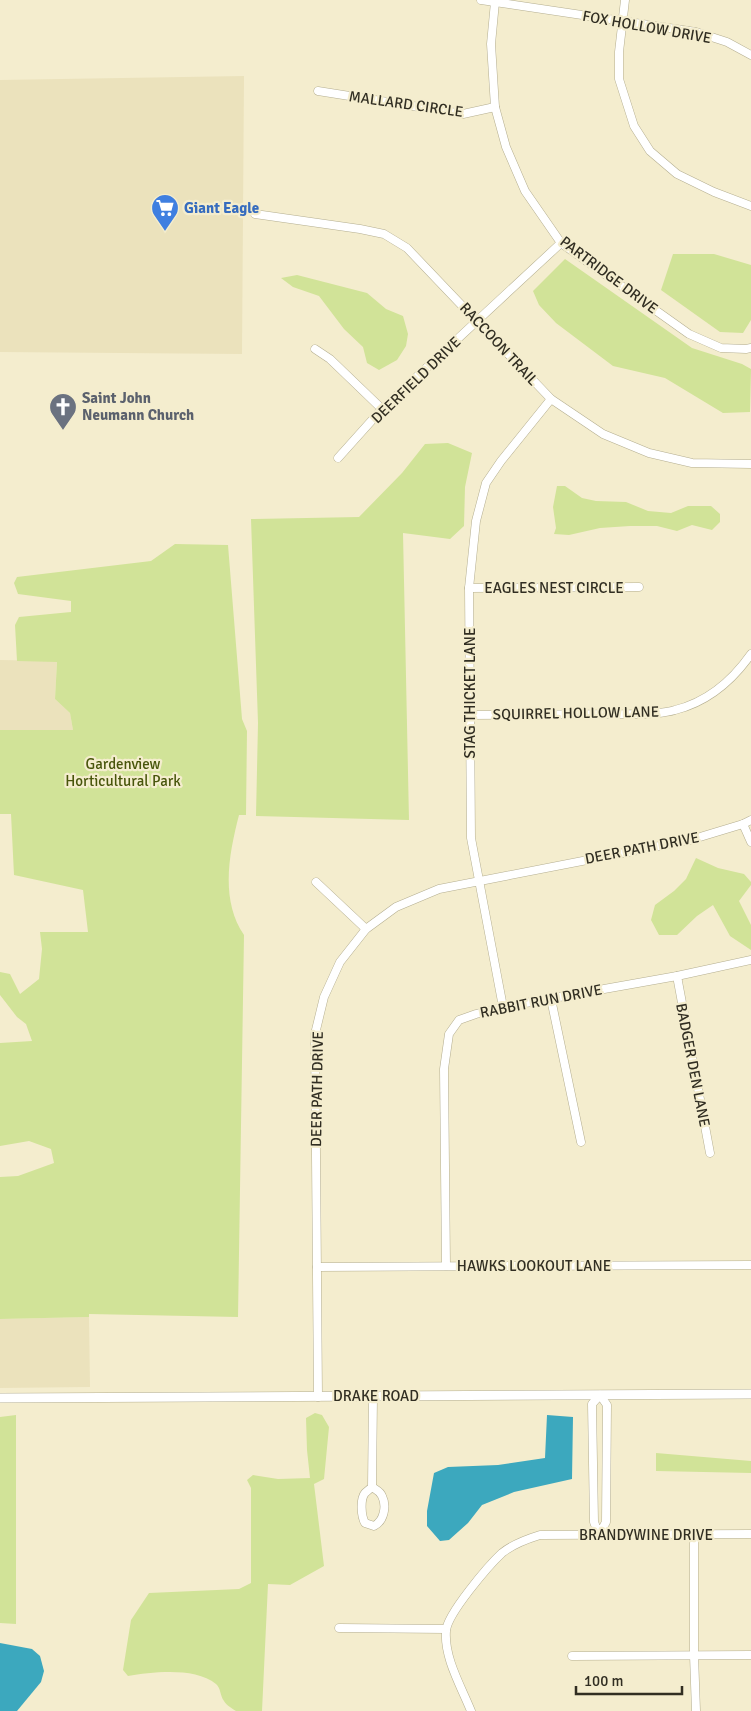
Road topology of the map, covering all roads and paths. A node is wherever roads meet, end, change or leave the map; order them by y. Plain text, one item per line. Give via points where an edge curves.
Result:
1 (481, 0) edge
2 (625, 0) edge
3 (494, 2) junction
4 (622, 21) junction
5 (751, 55) edge
6 (318, 91) dead end
7 (494, 107) junction
8 (751, 206) edge
9 (255, 214) dead end
10 (562, 243) junction
11 (478, 321) junction
12 (751, 348) edge
13 (315, 349) dead end
14 (552, 400) junction
15 (382, 410) junction
16 (338, 458) dead end
17 (751, 464) edge
18 (640, 587) dead end
19 (469, 588) junction
20 (751, 654) edge
21 (469, 715) junction
22 (751, 820) edge
23 (743, 824) junction
24 (751, 842) edge
25 (478, 880) junction
26 (316, 882) dead end
27 (366, 929) junction
28 (751, 960) edge
29 (677, 976) junction
30 (552, 999) junction
31 (503, 1007) junction
32 (581, 1142) dead end
33 (710, 1153) dead end
34 (751, 1264) edge
35 (446, 1266) junction
36 (317, 1267) junction
37 (751, 1394) edge
38 (600, 1395) junction
39 (318, 1396) junction
40 (373, 1396) junction
41 (0, 1398) edge
42 (372, 1487) junction
43 (751, 1534) edge
44 (599, 1535) junction
45 (694, 1535) junction
46 (339, 1628) dead end
47 (446, 1629) junction
48 (694, 1655) junction
49 (751, 1655) edge
50 (572, 1656) dead end
51 (471, 1711) edge
52 (696, 1711) edge

1 - 3 street, FOX HOLLOW DRIVE
2 - 4 street
3 - 4 street, FOX HOLLOW DRIVE
3 - 7 street, PARTRIDGE DRIVE via 491,44
4 - 5 street, FOX HOLLOW DRIVE via 696,32 727,42
4 - 8 street via 618,79 634,126 650,151 677,174
6 - 7 street, MALLARD CIRCLE via 463,114
7 - 10 street, PARTRIDGE DRIVE via 506,148 525,191
9 - 11 street, RACCOON TRAIL via 384,234 407,248
10 - 11 street, DEERFIELD DRIVE
10 - 12 street, PARTRIDGE DRIVE via 689,334 721,348
11 - 14 street, RACCOON TRAIL
11 - 15 street, DEERFIELD DRIVE
13 - 15 street via 330,359
14 - 17 street, RACCOON TRAIL via 603,434 649,453 692,463
14 - 19 street, STAG THICKET LANE via 486,483 476,521
15 - 16 street, DEERFIELD DRIVE
18 - 19 street, EAGLES NEST CIRCLE
19 - 21 street, STAG THICKET LANE
20 - 21 street, SQUIRREL HOLLOW LANE via 740,669 709,696 674,711
21 - 25 street, STAG THICKET LANE via 471,838
22 - 23 street, DEER PATH DRIVE
23 - 24 street
23 - 25 street, DEER PATH DRIVE via 690,840
25 - 27 street, DEER PATH DRIVE via 439,888 396,907
25 - 31 street, STAG THICKET LANE
26 - 27 street
27 - 36 street, DEER PATH DRIVE via 340,962 324,997 315,1034
28 - 29 street, RABBIT RUN DRIVE
29 - 30 street, RABBIT RUN DRIVE
29 - 33 street, BADGER DEN LANE
30 - 31 street, RABBIT RUN DRIVE
30 - 32 street
31 - 35 street, RABBIT RUN DRIVE via 459,1020 449,1034 444,1069
34 - 35 street, HAWKS LOOKOUT LANE
35 - 36 street, HAWKS LOOKOUT LANE
36 - 39 street, DEER PATH DRIVE
37 - 38 street, DRAKE ROAD
38 - 40 street, DRAKE ROAD
38 - 44 street via 592,1404 594,1522
38 - 44 street via 607,1404 606,1522
39 - 40 street, DRAKE ROAD
39 - 41 street, DRAKE ROAD
40 - 42 street
42 - 42 street via 363,1498 363,1519 374,1526 383,1518 383,1498
43 - 45 street, BRANDYWINE DRIVE
44 - 45 street, BRANDYWINE DRIVE
44 - 47 street, BRANDYWINE DRIVE via 540,1535 503,1552 458,1605
45 - 48 street
46 - 47 street
47 - 51 street via 448,1655
48 - 49 street
48 - 50 street
48 - 52 street

